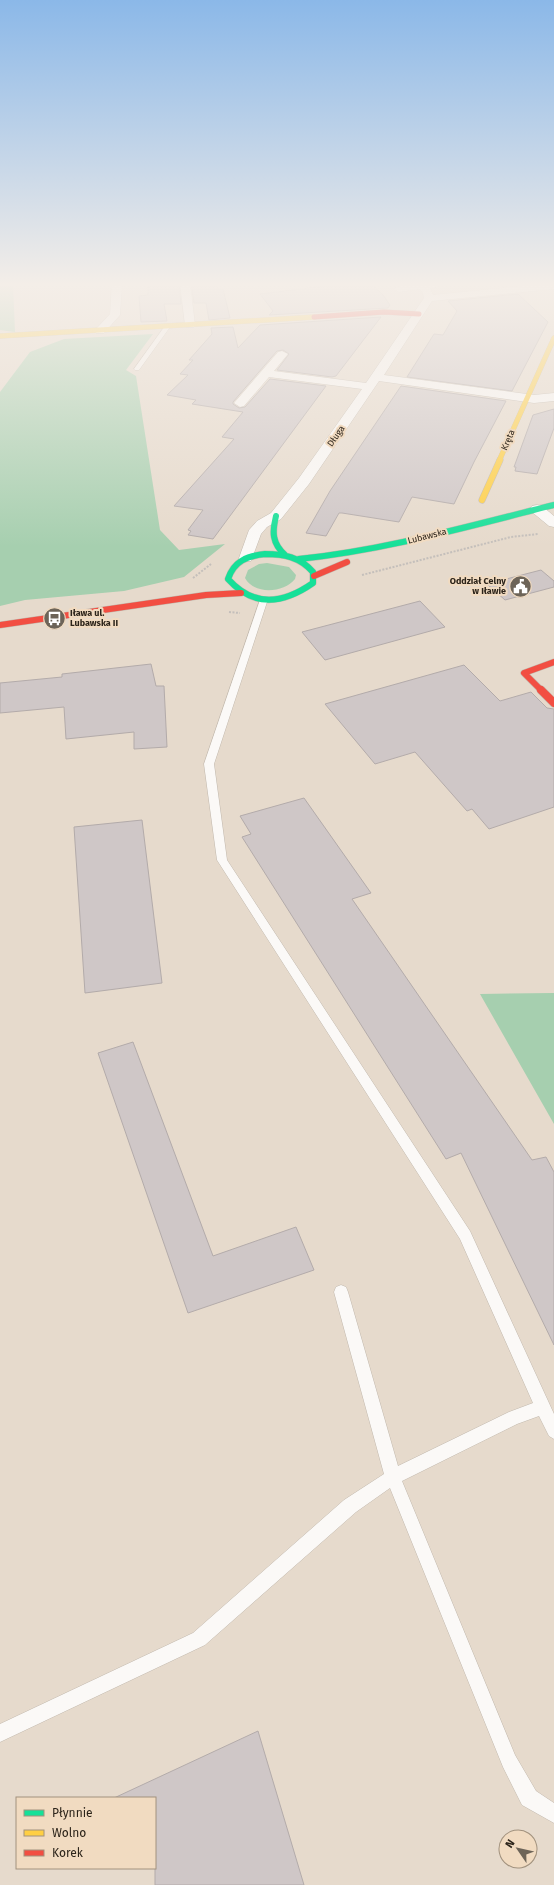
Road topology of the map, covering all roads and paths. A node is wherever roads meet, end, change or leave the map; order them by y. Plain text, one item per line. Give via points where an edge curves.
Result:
1 (380, 371) edge
2 (539, 371) edge
3 (266, 373) joint
4 (373, 382) junction
5 (554, 397) edge
6 (526, 398) junction
7 (240, 403) dead end
8 (482, 500) dead end
9 (549, 513) edge
10 (276, 516) junction
11 (544, 534) dead end
12 (285, 555) junction
13 (246, 558) junction
14 (299, 559) junction
15 (314, 576) junction
16 (357, 577) dead end
17 (201, 587) dead end
18 (241, 593) junction
19 (264, 599) junction
20 (131, 606) junction
21 (0, 625) edge
22 (554, 662) edge
23 (554, 703) edge
24 (341, 1292) dead end
25 (543, 1407) junction
26 (554, 1431) edge
27 (392, 1477) junction
28 (0, 1733) edge
29 (554, 1814) edge

1 - 4 street, Długa
2 - 6 street, Kręta
3 - 4 street
3 - 7 street
4 - 6 street
4 - 10 street, Długa via 304,481
5 - 6 street
6 - 8 street, Kręta
9 - 14 street, Lubawska via 382,547 327,557
9 - 15 street, Lubawska via 405,546 335,566
10 - 12 street, Długa via 271,540 276,549
10 - 13 street, Długa via 262,524 254,533
11 - 16 path via 524,534
12 - 13 street via 265,554
12 - 14 street
13 - 18 street via 225,575 230,584
14 - 15 street via 310,567
15 - 19 street via 313,583 300,594
17 - 20 street
18 - 19 street
18 - 20 street via 206,595
19 - 25 lane via 209,764 222,860 465,1235
20 - 21 street
22 - 23 street via 524,673
24 - 27 lane
25 - 26 lane
25 - 27 lane via 514,1417
27 - 28 lane via 350,1506 199,1639
27 - 29 lane via 509,1761 529,1798

